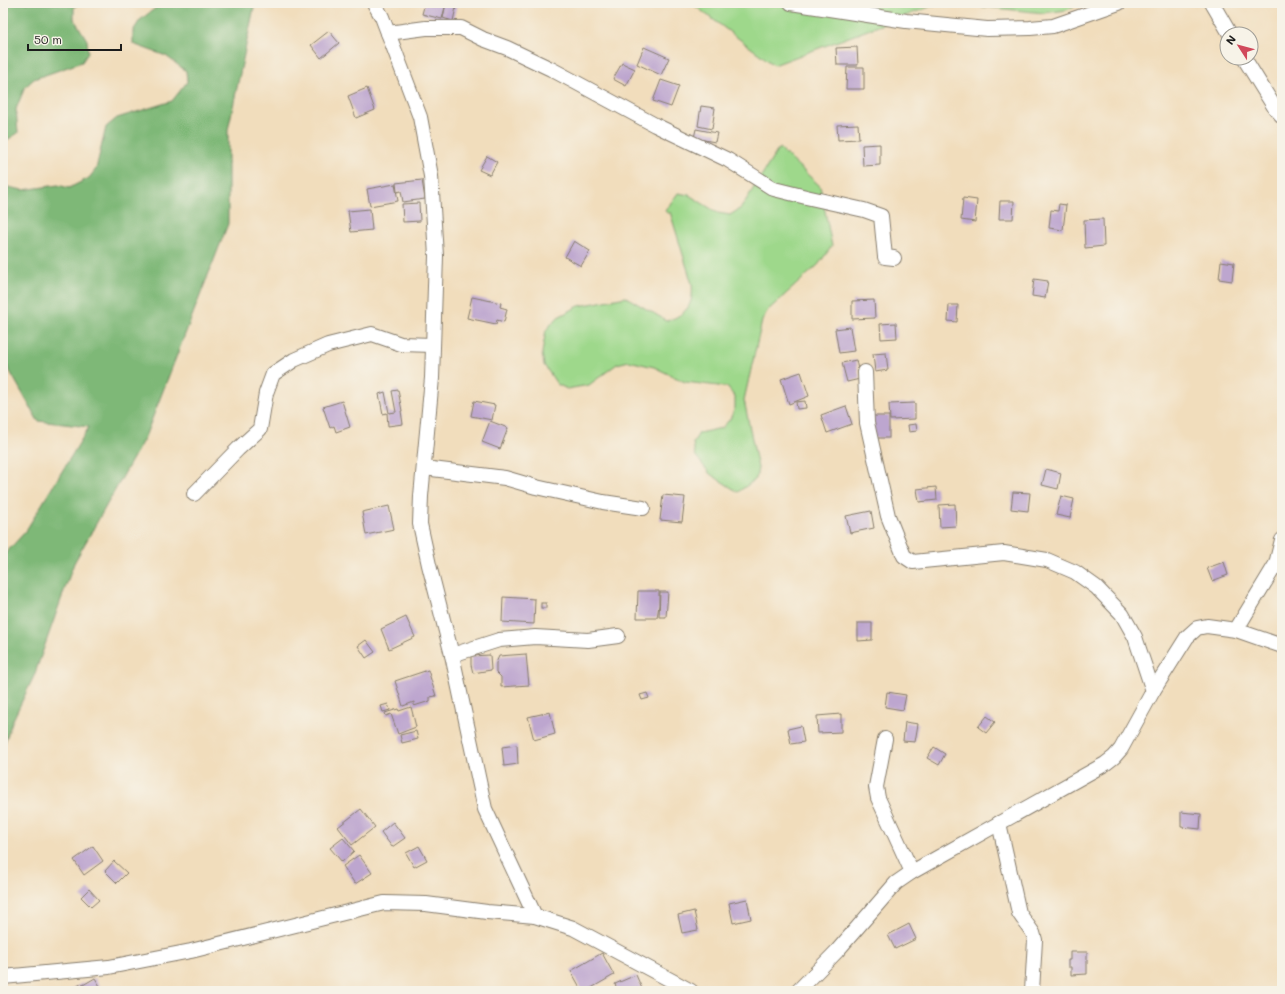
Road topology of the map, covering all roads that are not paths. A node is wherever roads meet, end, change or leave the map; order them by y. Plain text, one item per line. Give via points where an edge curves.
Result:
1 (374, 3) edge
2 (791, 3) edge
3 (1119, 3) edge
4 (1212, 3) edge
5 (1225, 26) edge
6 (388, 33) junction
7 (1249, 66) edge
8 (1282, 116) edge
9 (894, 258) dead end
10 (433, 345) junction
11 (865, 372) dead end
12 (424, 468) junction
13 (194, 494) dead end
14 (644, 508) dead end
15 (1282, 540) edge
16 (1236, 630) junction
17 (618, 636) dead end
18 (1282, 646) edge
19 (452, 655) junction
20 (1153, 691) junction
21 (885, 739) dead end
22 (999, 823) junction
23 (912, 872) junction
24 (535, 916) junction
25 (3, 977) edge
26 (691, 991) edge
27 (798, 991) edge
28 (1032, 991) edge

1 - 6 street
2 - 3 street via 906,21 986,29 1053,26
4 - 5 street
6 - 9 street via 426,28 461,28 483,40 507,48 728,160 774,189 881,216 884,257
6 - 10 street via 420,116 431,176 436,256
7 - 8 street
10 - 12 street
10 - 13 street via 402,344 372,334 328,345 289,364 273,374 266,393 260,429
11 - 20 street via 867,423 888,516 904,556 913,562 1004,553 1047,560 1075,572 1096,587 1122,614 1135,637
12 - 14 street via 505,478 603,502
12 - 19 street via 420,524
15 - 16 street via 1276,564
16 - 18 street
16 - 20 street via 1207,626 1197,628 1187,638
17 - 19 street via 588,640 535,637 499,640
19 - 24 street via 485,810
20 - 22 street via 1114,757
21 - 23 street via 876,787 878,798
22 - 23 street
22 - 28 street via 1019,913 1035,940
23 - 27 street via 896,884
24 - 25 street via 426,904 384,903 191,951 109,967
24 - 26 street via 573,928

